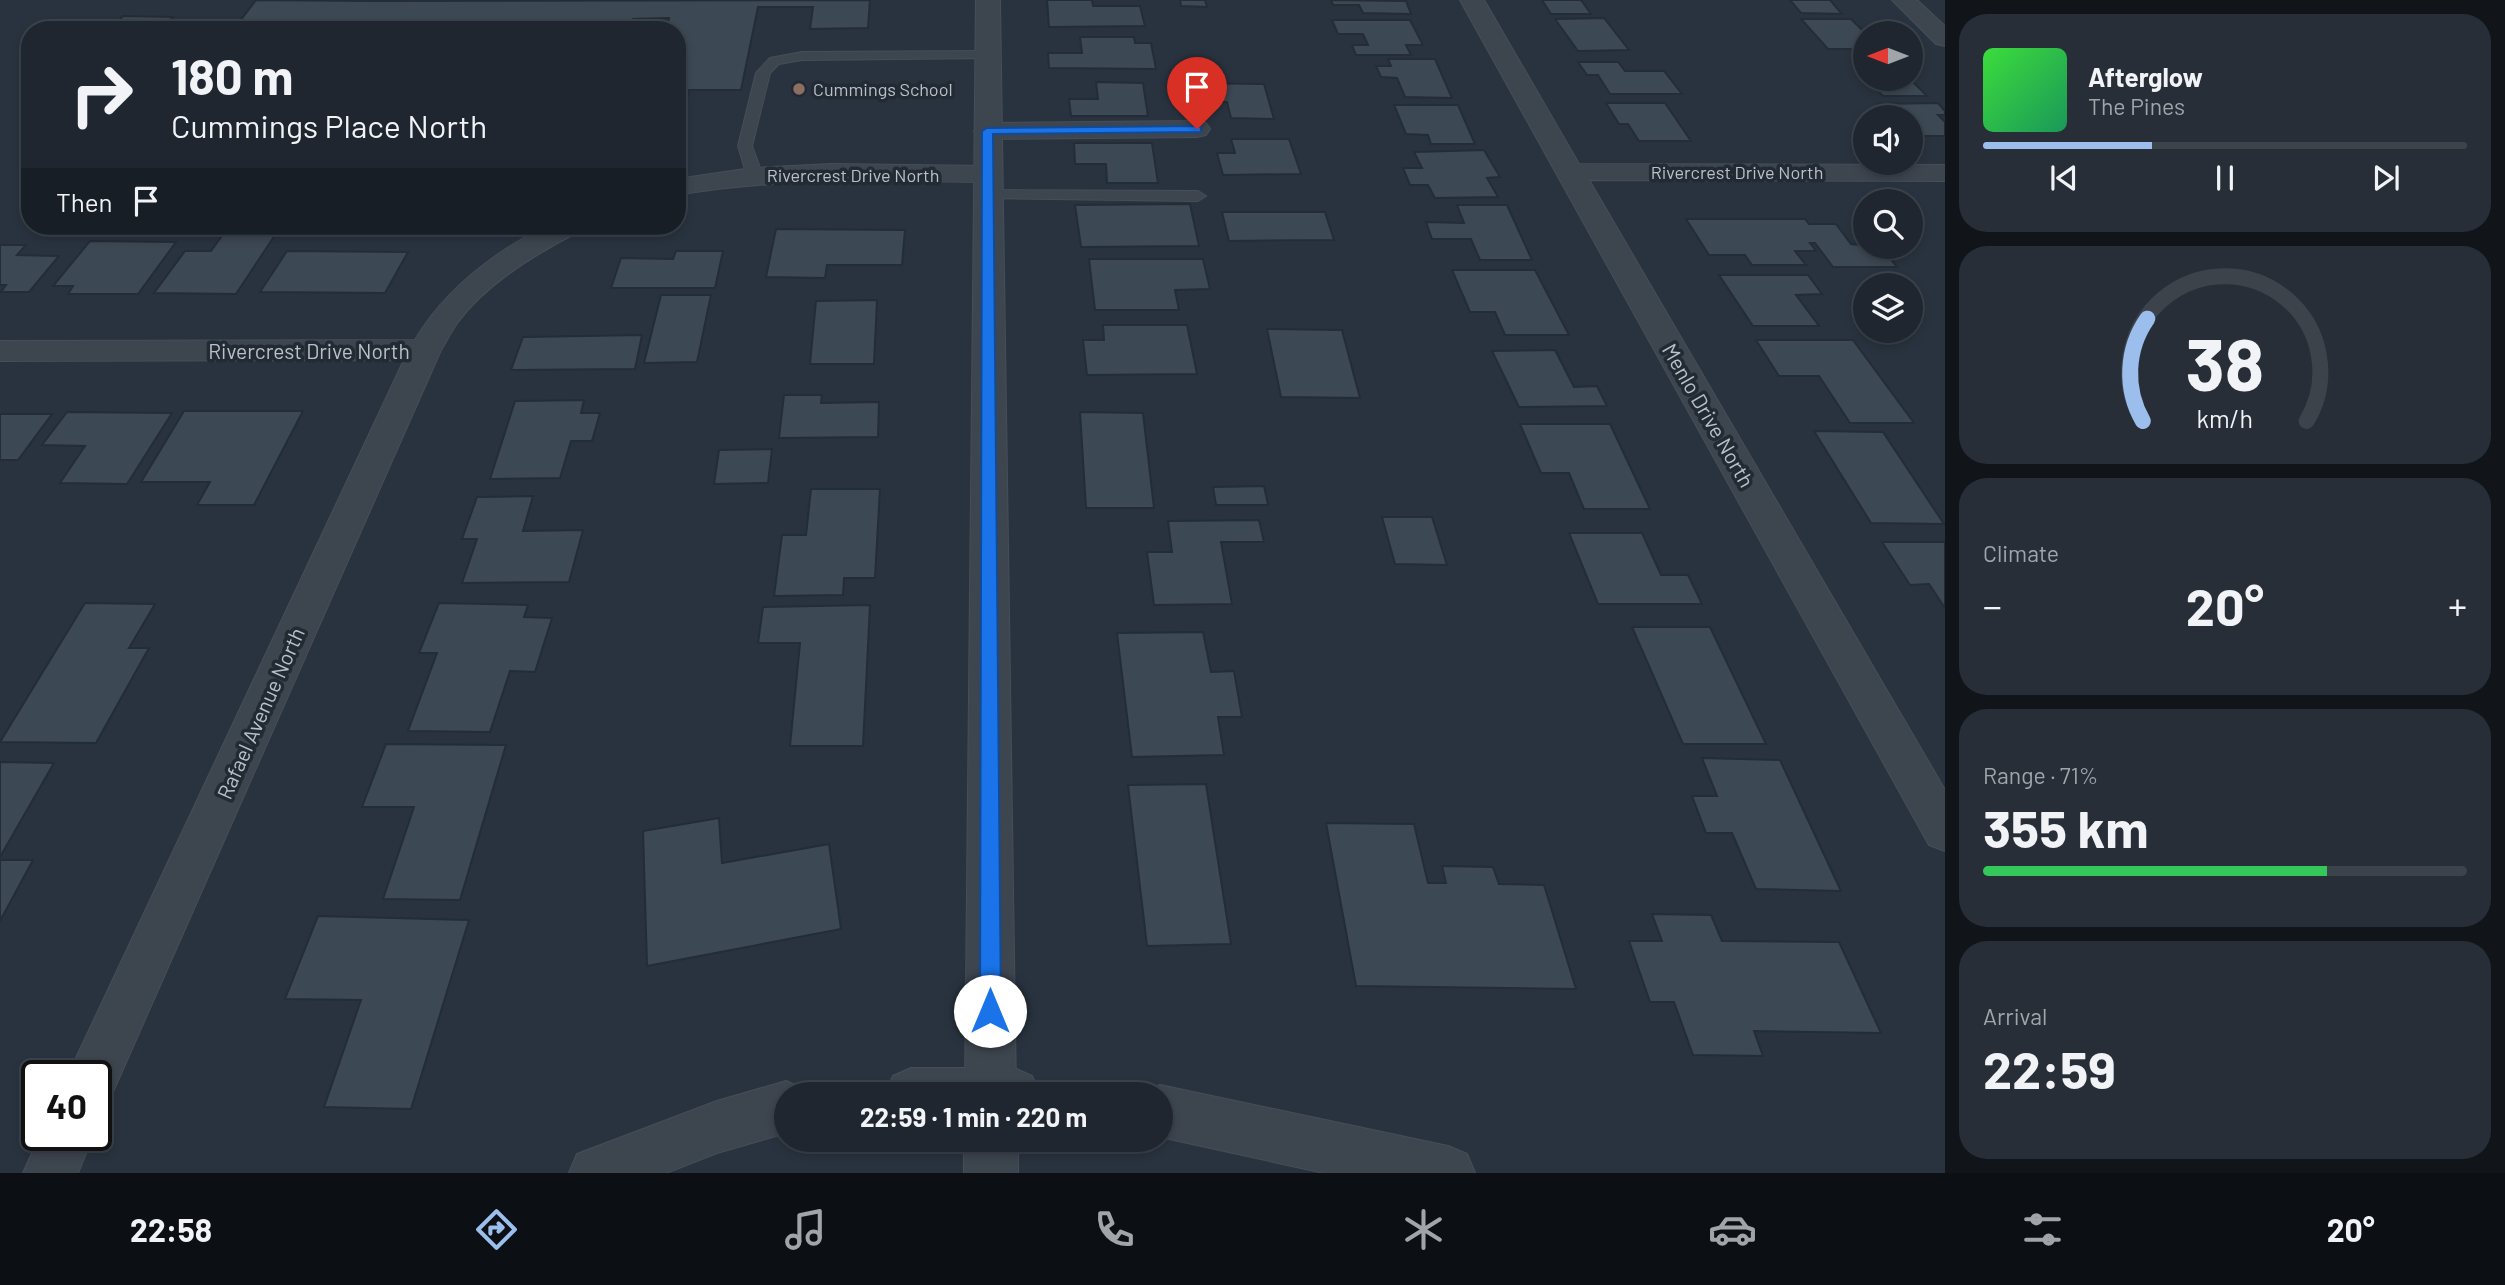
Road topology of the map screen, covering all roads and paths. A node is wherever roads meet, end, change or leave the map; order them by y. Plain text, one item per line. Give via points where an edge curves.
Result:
1 (988, 0) edge
2 (1472, 0) edge
3 (1903, 0) edge
4 (1945, 39) edge
5 (988, 55) junction
6 (1197, 129) dead end
7 (987, 131) junction
8 (1571, 172) junction
9 (1945, 173) edge
10 (755, 176) junction
11 (987, 184) junction
12 (686, 185) edge
13 (1198, 196) dead end
14 (552, 235) edge
15 (425, 350) junction
16 (0, 351) edge
17 (1945, 831) edge
18 (101, 1060) edge
19 (996, 1082) edge
20 (774, 1110) edge
21 (1173, 1114) edge
22 (60, 1151) edge
23 (992, 1152) edge
24 (50, 1173) edge
25 (596, 1173) edge
26 (990, 1173) edge
27 (1448, 1173) edge

1 - 5 street
2 - 8 street, Menlo Drive North
3 - 4 street
5 - 7 street
5 - 10 lane via 802,55 766,66 745,146
6 - 7 street
7 - 11 street
8 - 9 street, Rivercrest Drive North
8 - 17 street, Menlo Drive North
10 - 11 street, Rivercrest Drive North
10 - 12 street, Rivercrest Drive North
11 - 13 lane
11 - 19 street
14 - 15 street, Rivercrest Drive North via 485,280 447,315
15 - 16 street, Rivercrest Drive North
15 - 18 street, Rafael Avenue North
20 - 25 street
21 - 27 street
22 - 24 street
23 - 26 street

